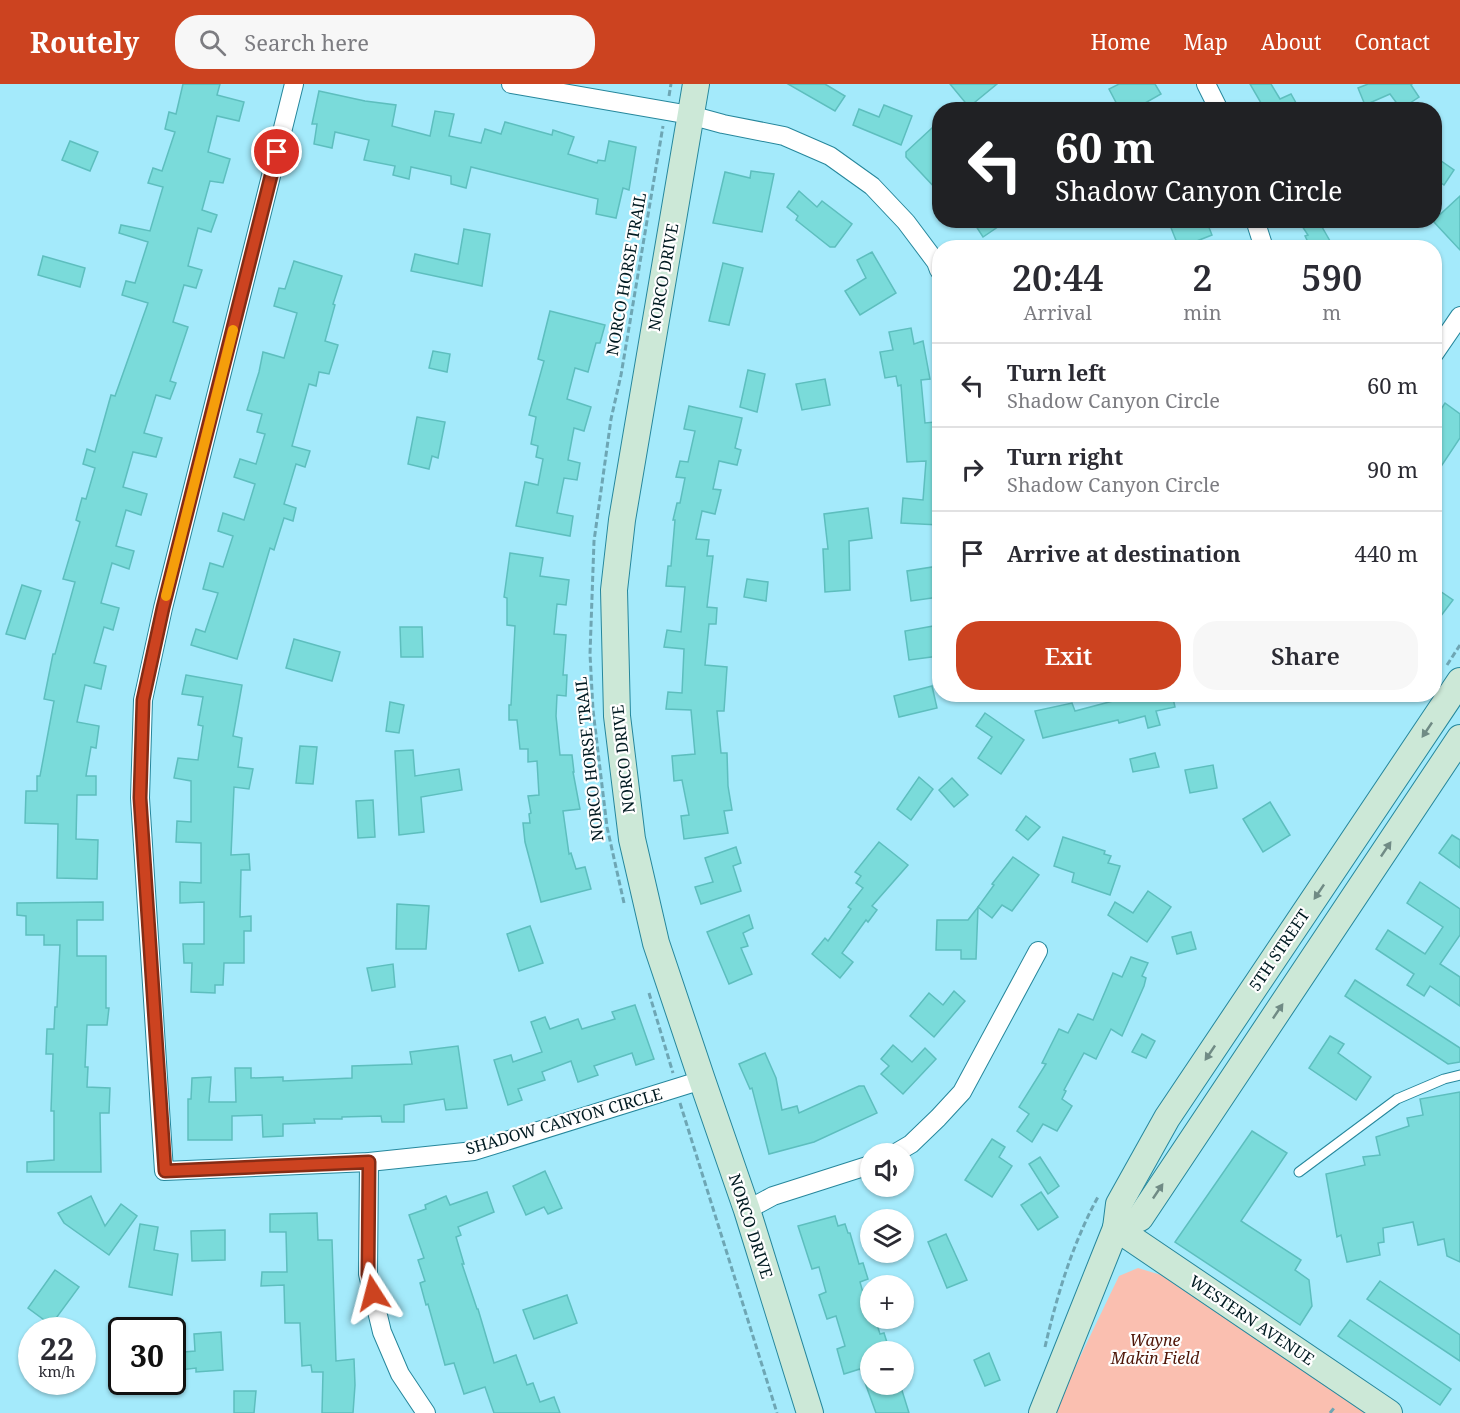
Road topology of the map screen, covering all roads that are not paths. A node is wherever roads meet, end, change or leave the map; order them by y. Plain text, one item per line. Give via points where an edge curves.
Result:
1 (294, 84) edge
2 (511, 84) edge
3 (696, 84) edge
4 (1206, 84) edge
5 (1215, 102) edge
6 (679, 113) junction
7 (932, 257) edge
8 (1460, 316) edge
9 (1442, 342) edge
10 (1460, 681) edge
11 (1460, 738) edge
12 (1038, 951) dead end
13 (1460, 1076) edge
14 (702, 1080) junction
15 (912, 1143) edge
16 (369, 1162) junction
17 (860, 1168) edge
18 (1299, 1172) dead end
19 (747, 1210) junction
20 (1116, 1228) junction
21 (426, 1413) edge
22 (810, 1413) edge
23 (1042, 1413) edge
24 (1389, 1413) edge

1 - 16 street, SHADOW CANYON CIRCLE via 143,700 140,798 165,1171
2 - 6 street
3 - 6 street, NORCO DRIVE
4 - 5 street
6 - 7 street via 784,136 831,156 872,186
6 - 14 street, NORCO DRIVE via 614,590 617,716 632,839 656,943
8 - 9 street
10 -> 20 street, 5TH STREET via 1167,1118 1119,1204
20 -> 11 street, 5TH STREET via 1140,1218
12 - 15 street via 962,1092
13 - 18 lane via 1397,1099
14 - 16 street, SHADOW CANYON CIRCLE via 474,1150
14 - 19 street, NORCO DRIVE
16 - 21 street via 368,1274 382,1332 400,1374
17 - 19 street via 774,1196
19 - 22 street, NORCO DRIVE
20 - 23 street, 5TH STREET
20 - 24 street, WESTERN AVENUE

